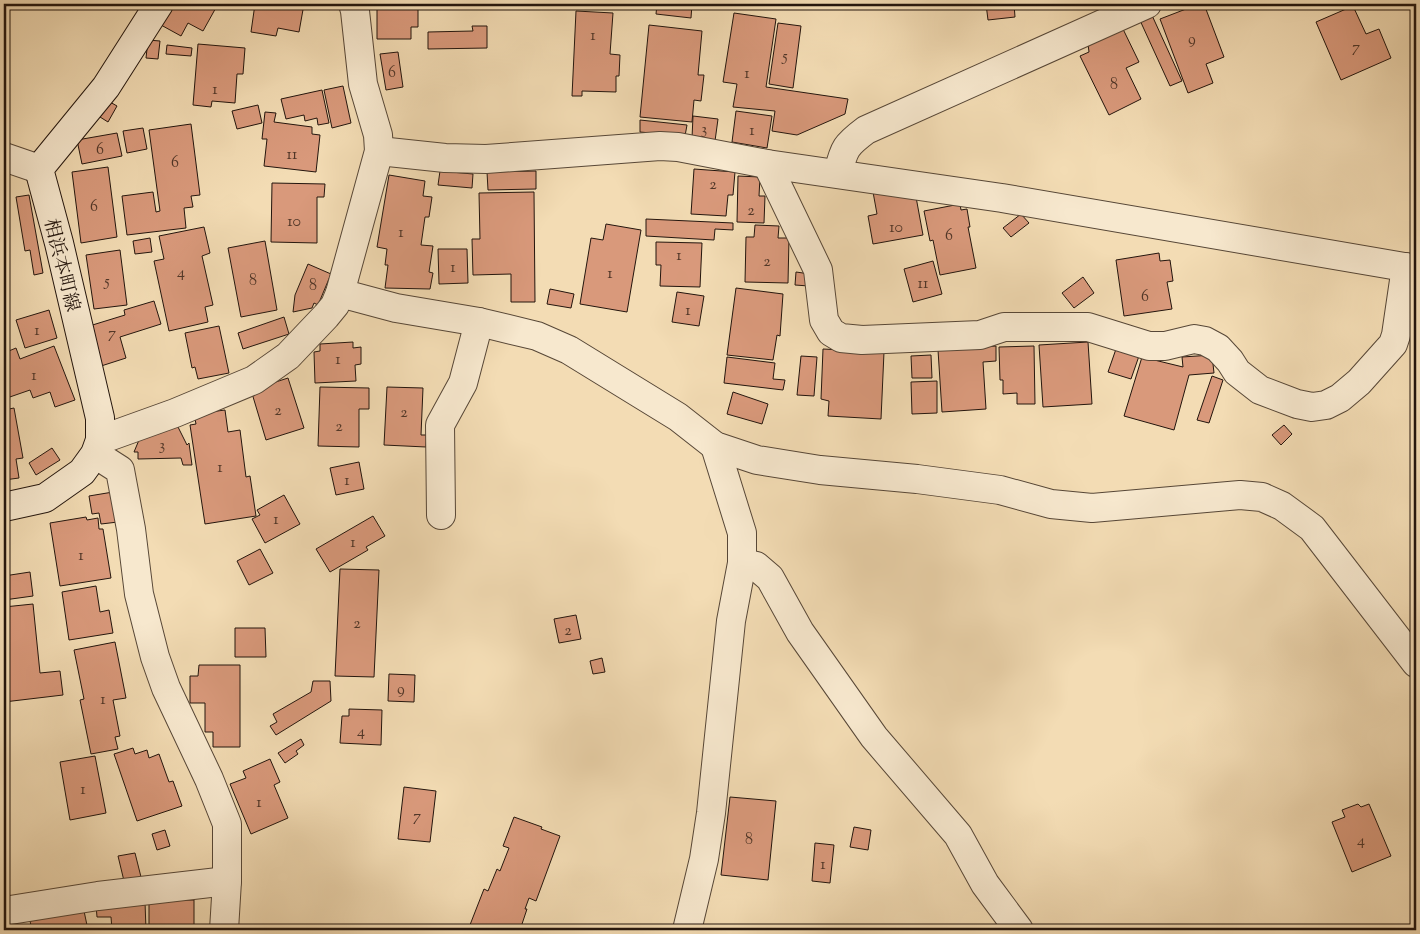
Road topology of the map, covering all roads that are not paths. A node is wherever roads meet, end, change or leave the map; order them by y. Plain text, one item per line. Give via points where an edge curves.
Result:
1 (159, 4) edge
2 (353, 4) edge
3 (1146, 4) edge
4 (379, 151) junction
5 (4, 157) edge
6 (767, 164) junction
7 (39, 169) junction
8 (838, 173) junction
9 (1411, 268) edge
10 (340, 293) junction
11 (479, 322) junction
12 (715, 446) junction
13 (97, 447) junction
14 (4, 507) edge
15 (441, 515) dead end
16 (742, 563) junction
17 (1416, 663) edge
18 (227, 881) junction
19 (4, 911) edge
20 (224, 930) edge
21 (687, 930) edge
22 (1019, 930) edge

1 - 7 street via 106,87
2 - 4 street via 363,84 378,135
3 - 8 street via 866,130 849,143
4 - 6 street via 486,159 660,146
4 - 10 street
5 - 7 street
6 - 8 street
6 - 9 street via 818,270 824,320 831,332 841,338 980,335 1004,327 1088,326 1149,346 1194,339 1218,348 1237,372 1260,390 1297,404 1326,405 1359,382 1393,344
7 - 13 street, 相浜本町線 via 100,418
8 - 9 street
10 - 11 street via 396,308
10 - 13 street via 326,316 288,356 254,380
11 - 12 street via 537,336 569,350 678,416
11 - 15 street via 463,384 440,425
12 - 16 street via 742,532
12 - 17 street via 757,460 1000,490 1059,505 1092,508 1240,495 1262,497 1282,506 1312,528
13 - 14 street via 82,472 45,498
13 - 18 street via 120,470 139,594 155,657 227,824
16 - 21 street via 731,621 711,813
16 - 22 street via 756,566 770,578 800,632 874,737 958,835 985,884
18 - 19 street
18 - 20 street

